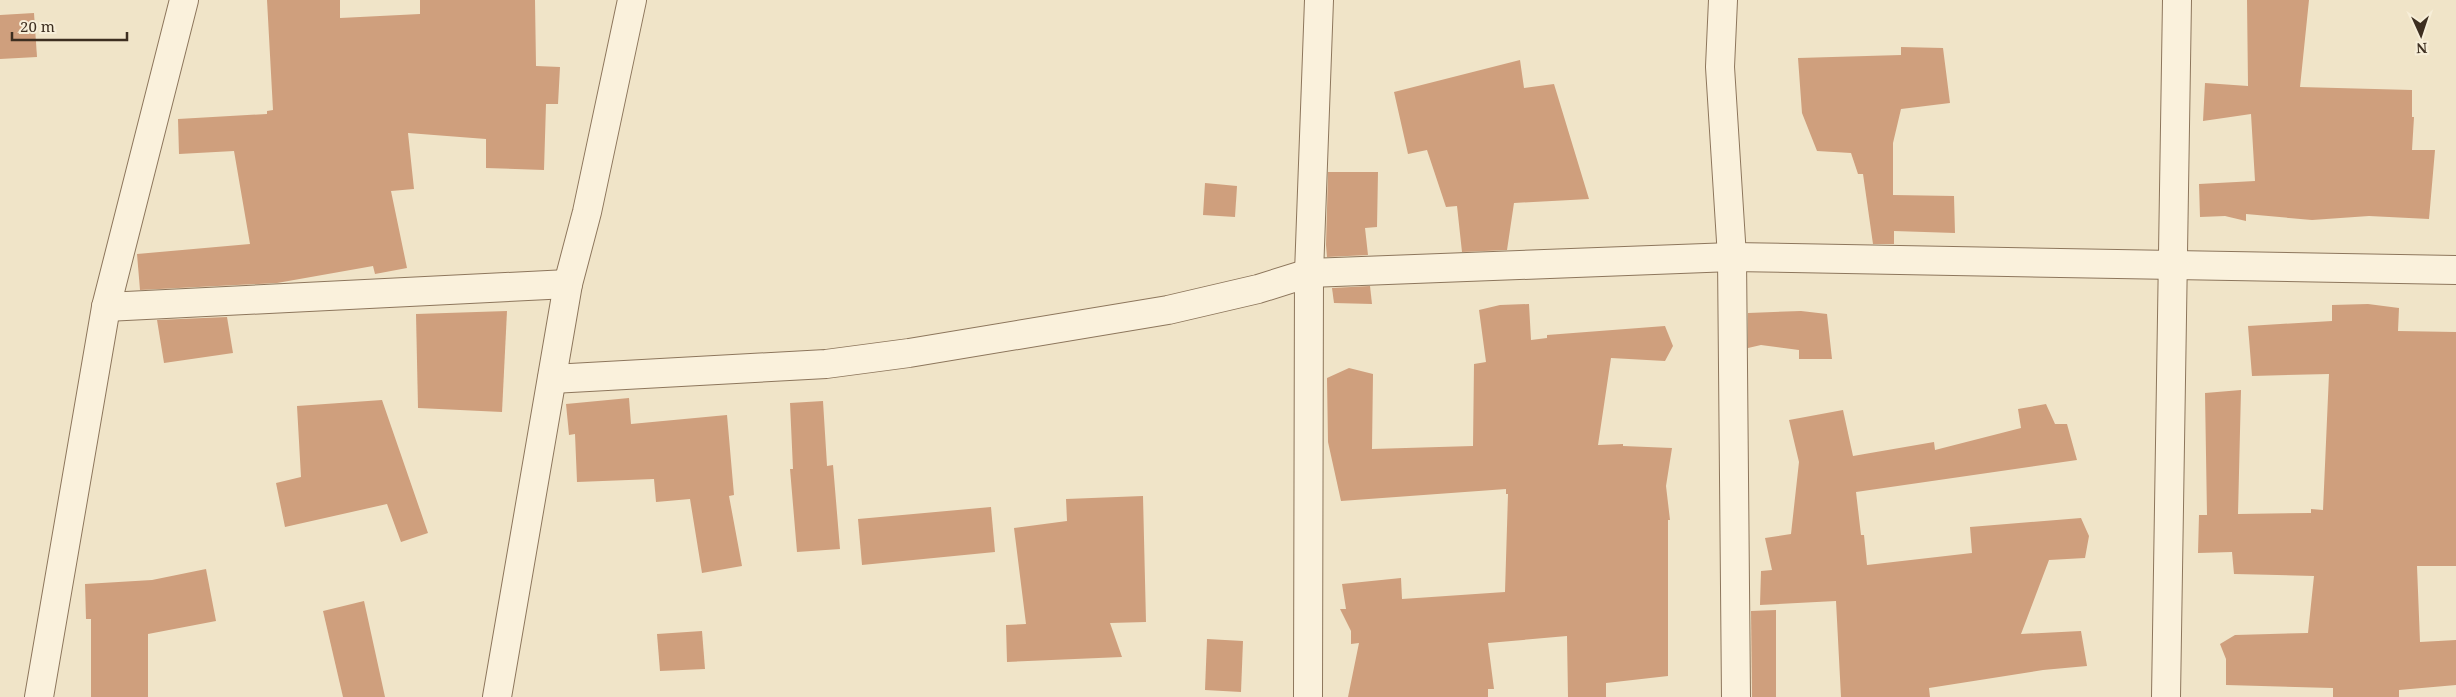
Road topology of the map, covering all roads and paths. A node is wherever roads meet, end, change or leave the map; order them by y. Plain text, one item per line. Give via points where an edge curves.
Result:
1 (184, 0) edge
2 (632, 0) edge
3 (1319, 0) edge
4 (1723, 0) edge
5 (2177, 0) edge
6 (1732, 257) junction
7 (2172, 265) junction
8 (2456, 270) edge
9 (1309, 273) junction
10 (568, 284) junction
11 (106, 307) junction
12 (552, 379) junction
13 (39, 697) edge
14 (497, 697) edge
15 (1308, 697) edge
16 (1736, 697) edge
17 (2166, 697) edge

1 - 11 street
2 - 10 street via 587,212
3 - 9 street
4 - 6 street via 1720,68
5 - 7 street
6 - 7 street
6 - 9 street
6 - 16 street
7 - 8 street
7 - 17 street
9 - 12 street via 1258,289 1168,310 909,353 826,364
9 - 15 street
10 - 11 street
10 - 12 street
11 - 13 street
12 - 14 street

